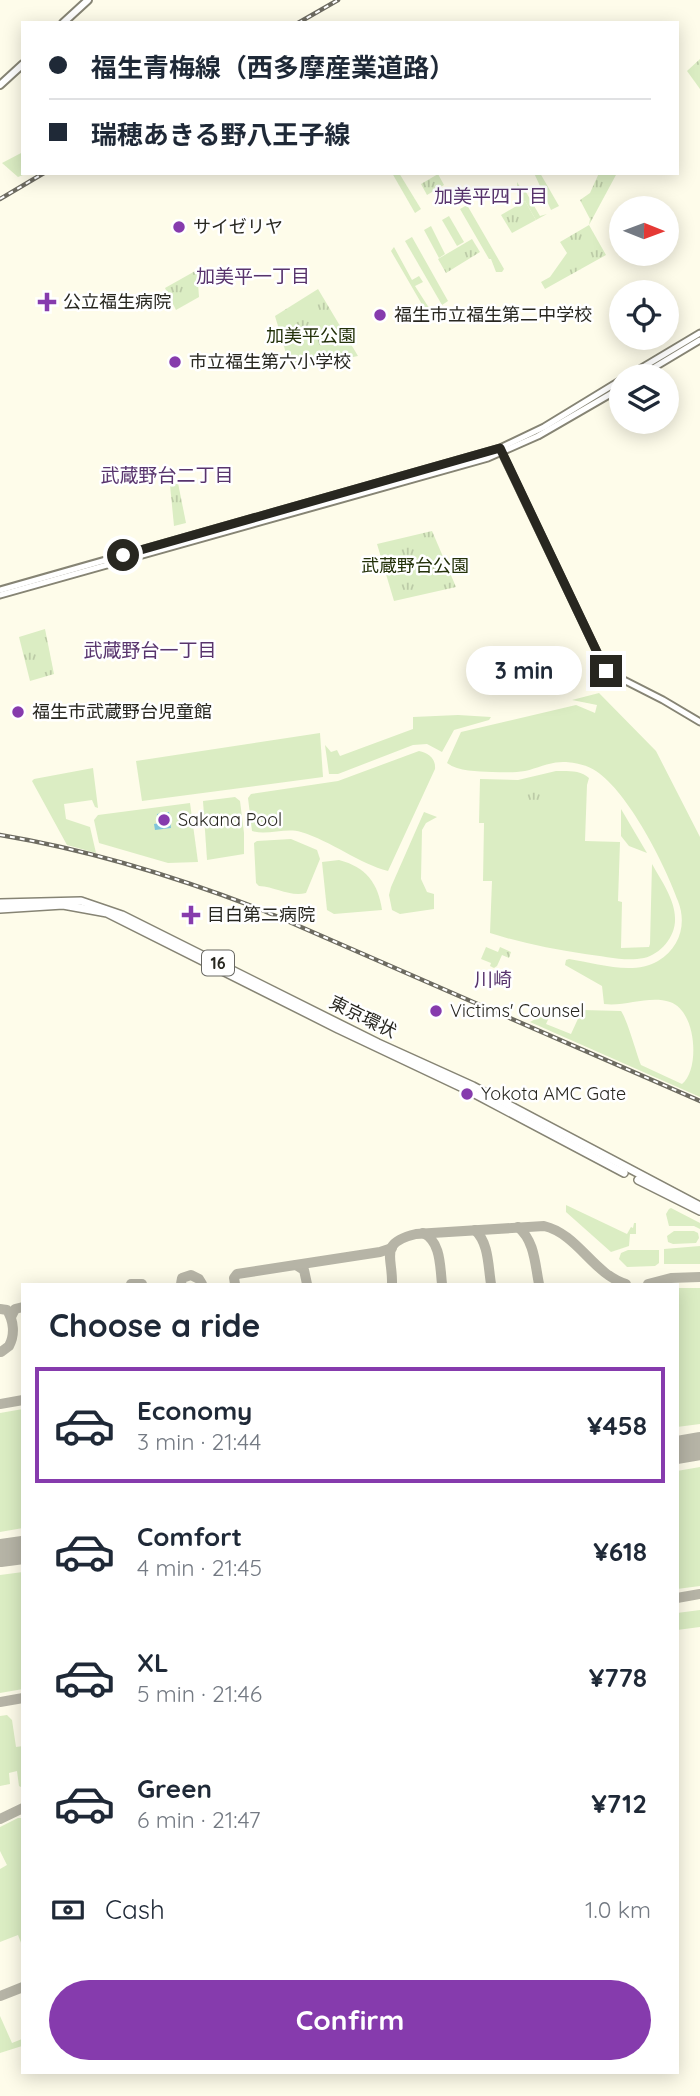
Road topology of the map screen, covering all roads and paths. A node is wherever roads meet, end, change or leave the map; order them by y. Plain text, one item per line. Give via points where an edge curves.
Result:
1 (88, 0) edge
2 (65, 21) edge
3 (21, 66) edge
4 (0, 85) edge
5 (700, 333) edge
6 (700, 340) edge
7 (648, 364) edge
8 (660, 364) edge
9 (609, 387) edge
10 (609, 395) edge
11 (501, 450) junction
12 (0, 590) edge
13 (0, 595) edge
14 (700, 722) edge
15 (0, 903) edge
16 (0, 909) edge
17 (700, 1208) edge

1 - 2 main road
3 - 4 main road
5 - 7 main road
6 - 8 main road
9 - 11 main road
10 - 11 main road via 538,436
11 - 12 main road
11 - 13 main road
11 - 14 main road via 606,671
15 - 17 highway, 東京環状 / 16 via 81,901 122,915 473,1086
16 - 17 highway, 東京環状 / 16 via 63,905 107,914

